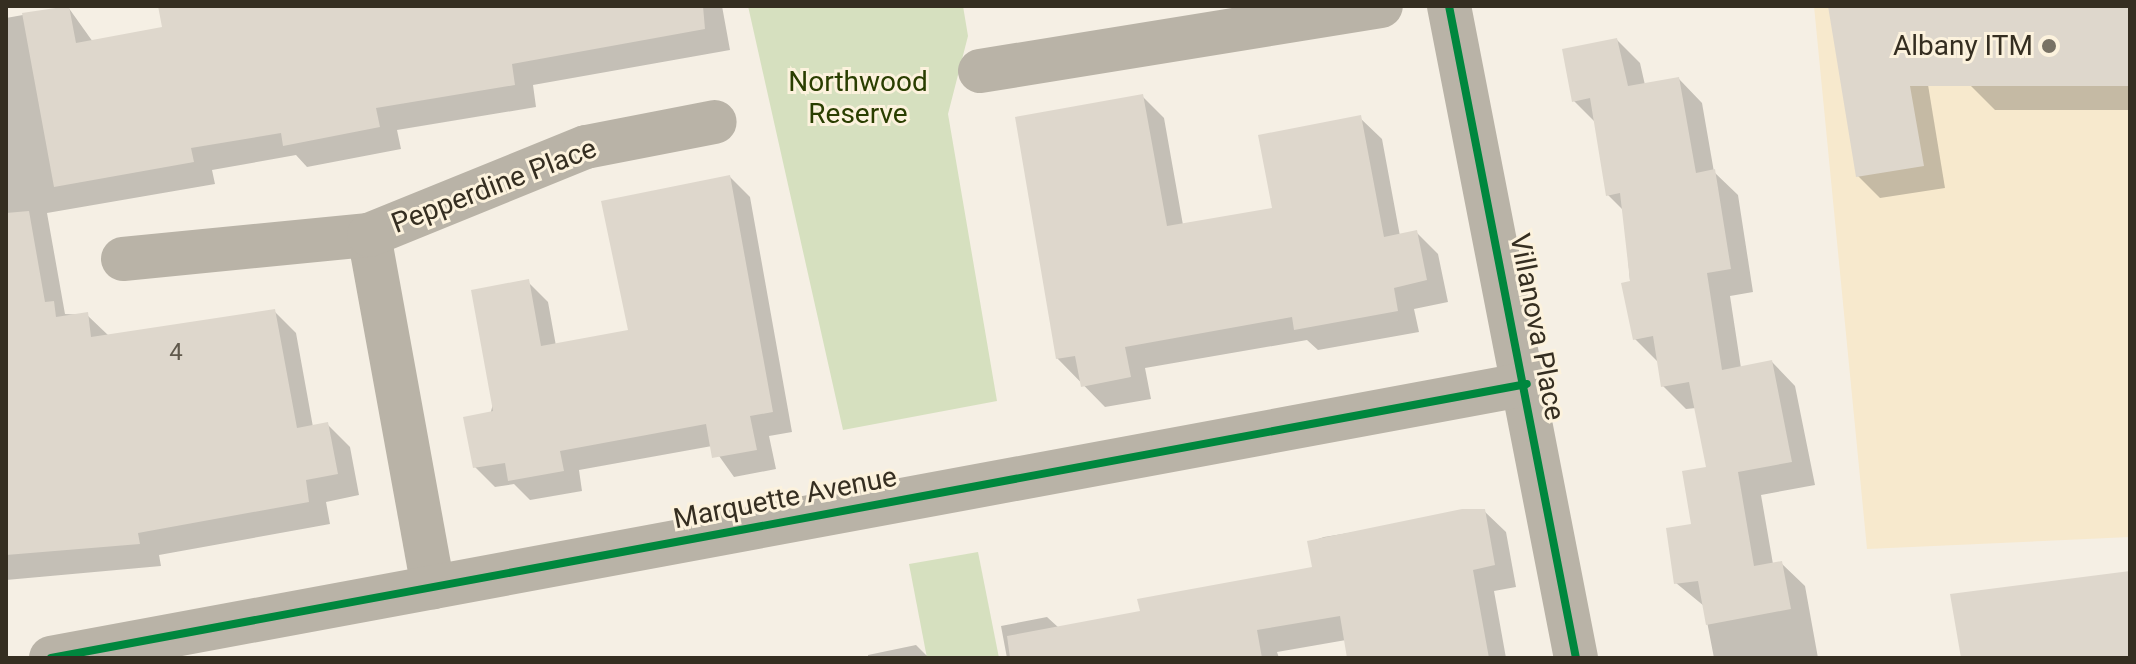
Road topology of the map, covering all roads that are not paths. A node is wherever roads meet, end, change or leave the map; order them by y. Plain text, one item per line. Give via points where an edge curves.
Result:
1 (1381, 6) edge
2 (1449, 6) edge
3 (980, 71) dead end
4 (715, 122) dead end
5 (369, 235) junction
6 (123, 259) dead end
7 (1527, 384) junction
8 (433, 587) junction
9 (51, 658) edge
10 (1576, 658) edge

1 - 3 street
2 - 7 street, Villanova Place
4 - 5 street, Pepperdine Place via 586,147
5 - 6 street, Pepperdine Place
5 - 8 street, Pepperdine Place
7 - 8 street, Marquette Avenue
7 - 10 street, Villanova Place
8 - 9 street, Marquette Avenue

